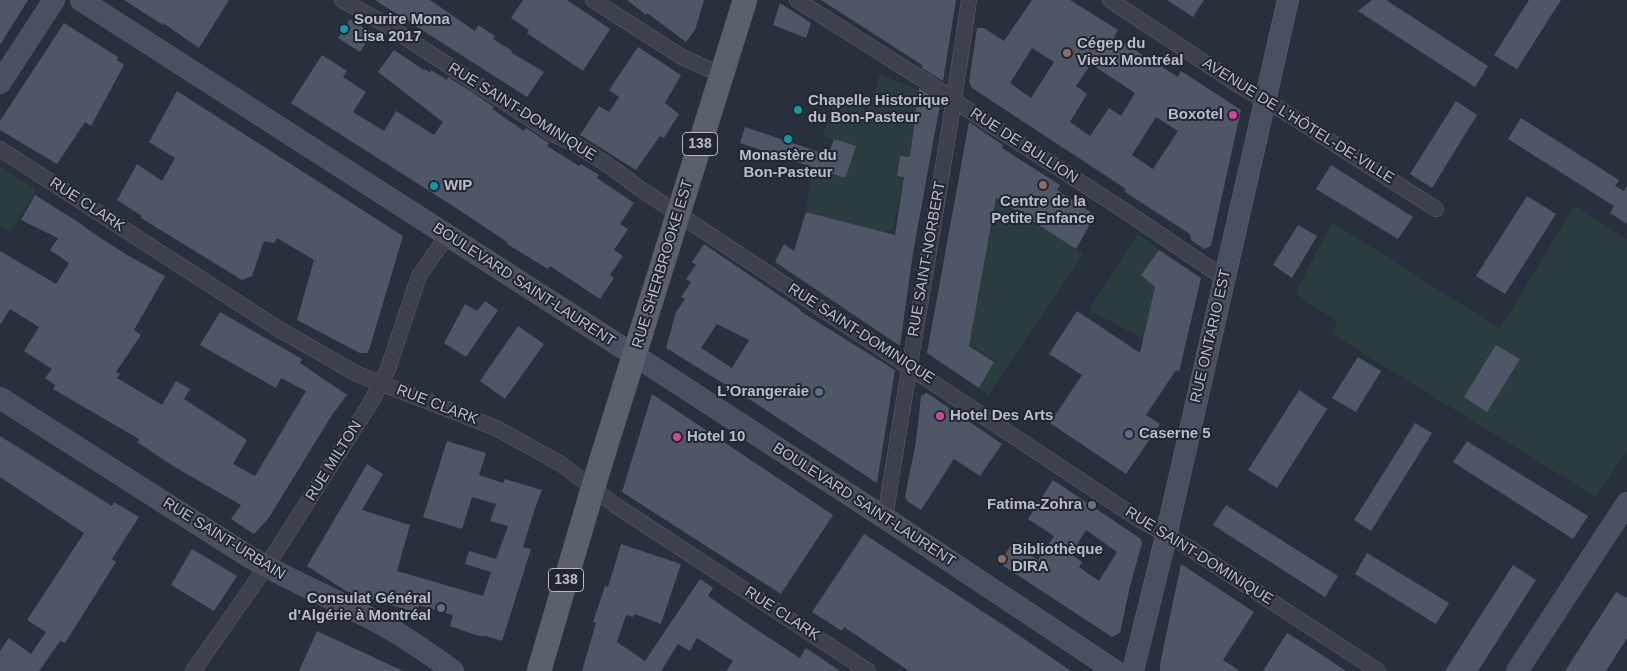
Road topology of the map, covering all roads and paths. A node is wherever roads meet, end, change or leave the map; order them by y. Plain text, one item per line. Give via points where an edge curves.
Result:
1 (54, 0) edge
2 (81, 0) edge
3 (342, 0) edge
4 (593, 0) edge
5 (745, 0) edge
6 (797, 0) edge
7 (968, 0) edge
8 (1110, 0) edge
9 (1288, 0) edge
10 (722, 75) junction
11 (0, 82) edge
12 (954, 100) junction
13 (1265, 100) junction
14 (0, 149) edge
15 (1436, 209) dead end
16 (679, 214) junction
17 (447, 236) junction
18 (1224, 278) junction
19 (635, 356) junction
20 (910, 367) junction
21 (381, 383) junction
22 (0, 398) edge
23 (593, 488) junction
24 (1627, 503) edge
25 (885, 518) junction
26 (1166, 534) junction
27 (266, 567) junction
28 (194, 671) edge
29 (453, 671) edge
30 (539, 671) edge
31 (868, 671) edge
32 (1115, 671) edge
33 (1133, 671) edge
34 (1378, 671) edge
35 (1518, 671) edge

1 - 11 main road
2 - 17 main road, BOULEVARD SAINT-LAURENT
3 - 16 street, RUE SAINT-DOMINIQUE via 617,171
4 - 10 street via 682,58
5 - 10 main road, RUE SHERBROOKE EST / 138
6 - 12 street, RUE DE BULLION
7 - 12 street, RUE SAINT-NORBERT
8 - 13 street, AVENUE DE L'HÔTEL-DE-VILLE
9 - 13 main road, RUE ONTARIO EST
10 - 16 main road, RUE SHERBROOKE EST / 138
12 - 18 street, RUE DE BULLION
12 - 20 street, RUE SAINT-NORBERT
13 - 15 street, AVENUE DE L'HÔTEL-DE-VILLE
13 - 18 main road, RUE ONTARIO EST
14 - 21 street, RUE CLARK via 277,328 357,374
16 - 19 main road, RUE SHERBROOKE EST / 138
16 - 20 street, RUE SAINT-DOMINIQUE
17 - 19 main road, BOULEVARD SAINT-LAURENT
17 - 21 street, RUE MILTON via 419,276
18 - 26 main road, RUE ONTARIO EST
19 - 23 main road, 138
19 - 25 main road, BOULEVARD SAINT-LAURENT
20 - 25 street, RUE SAINT-NORBERT
20 - 26 street, RUE SAINT-DOMINIQUE
21 - 23 street, RUE CLARK via 509,434 561,464
21 - 27 street, RUE MILTON
22 - 27 main road, RUE SAINT-URBAIN
23 - 30 main road, 138
23 - 31 street, RUE CLARK
24 - 35 main road
25 - 32 main road, BOULEVARD SAINT-LAURENT
26 - 33 main road, RUE ONTARIO EST
26 - 34 street, RUE SAINT-DOMINIQUE
27 - 28 street, RUE MILTON
27 - 29 main road, RUE SAINT-URBAIN via 383,625

